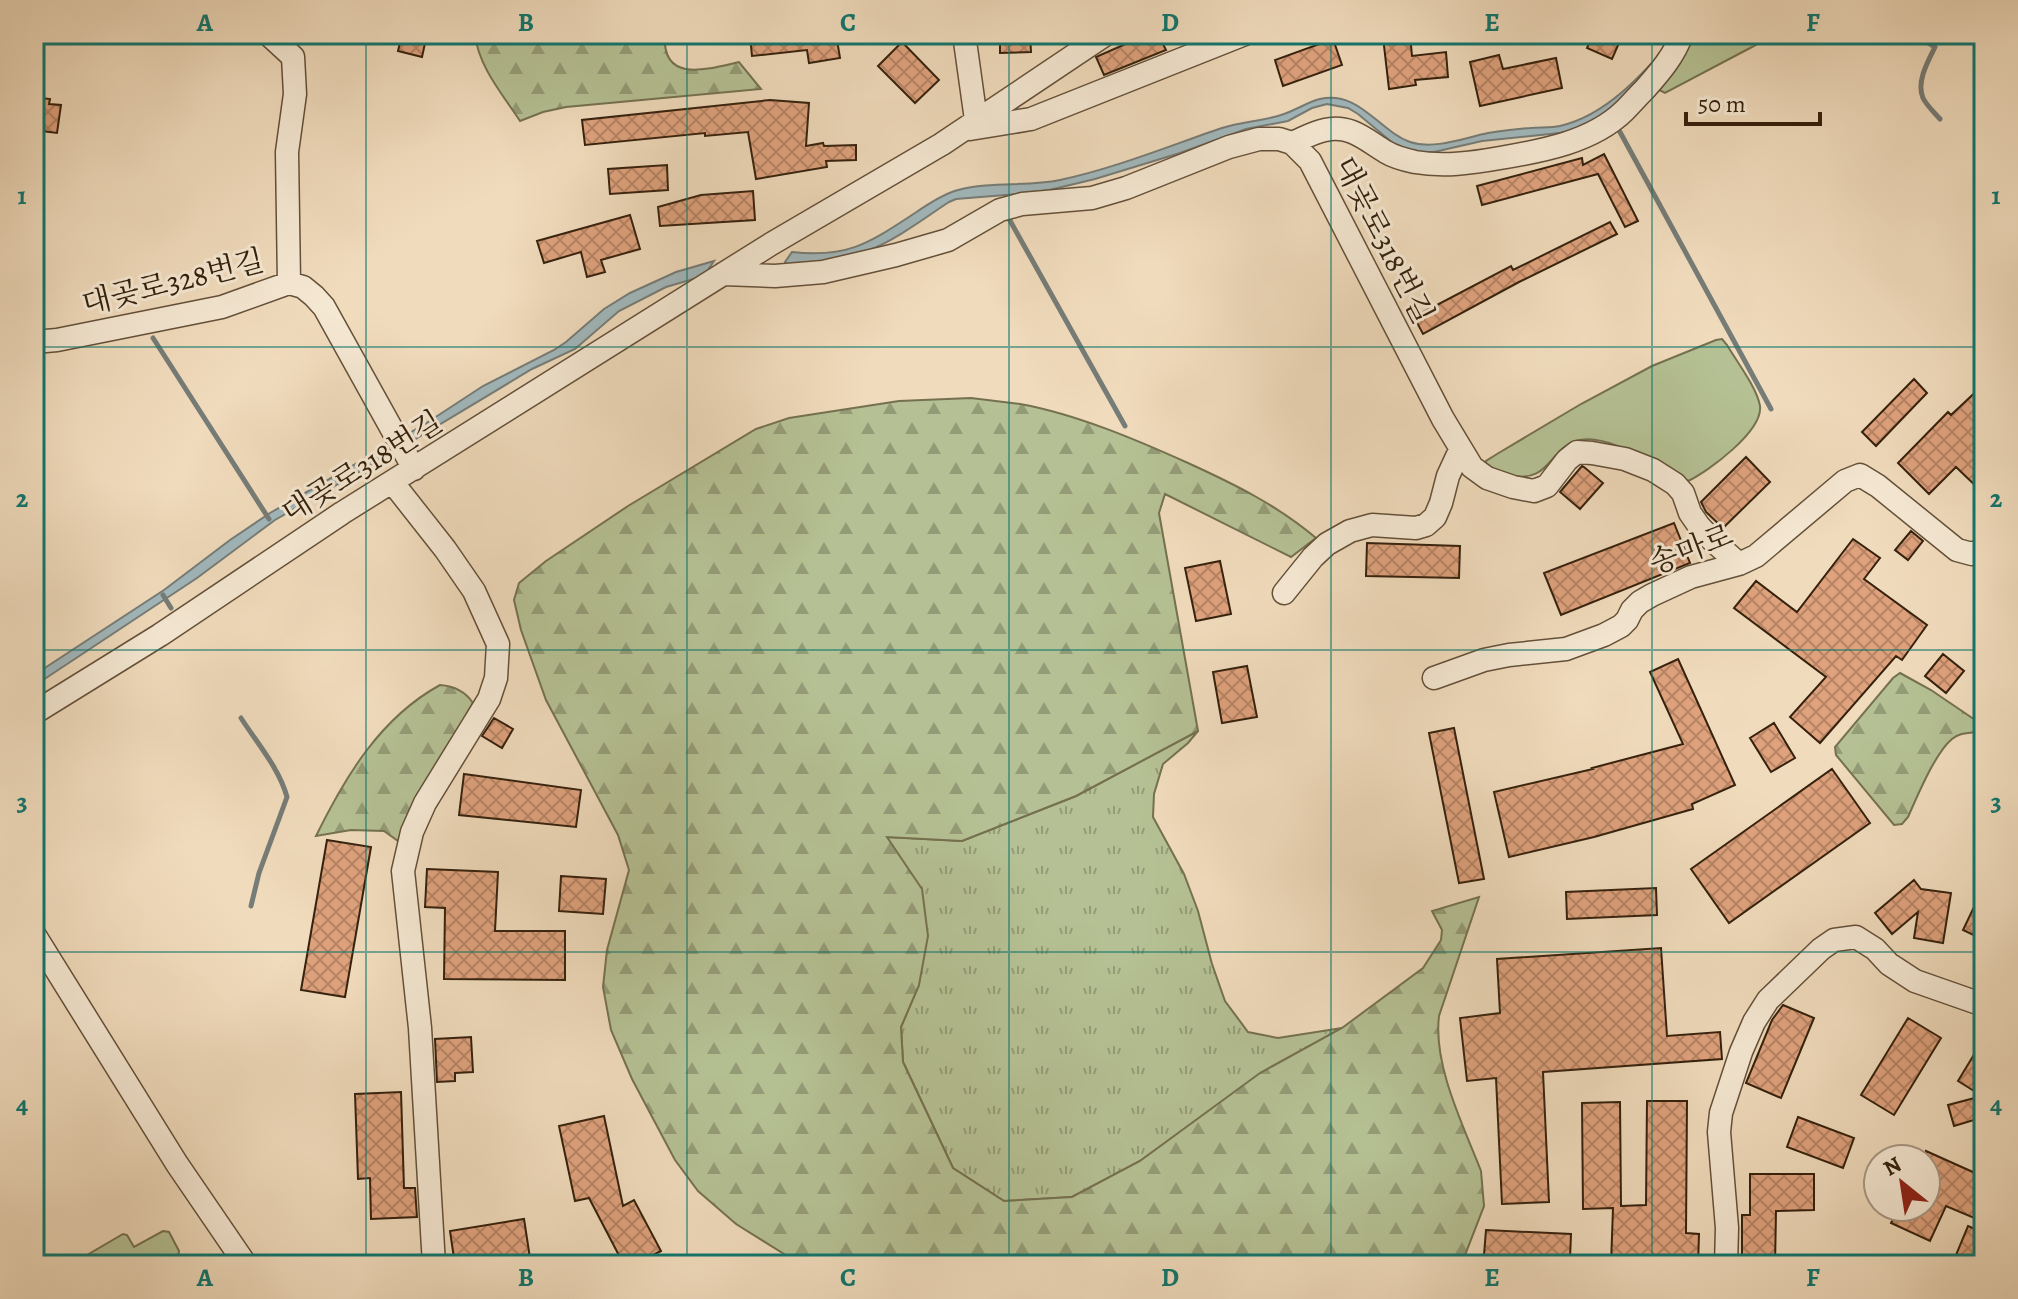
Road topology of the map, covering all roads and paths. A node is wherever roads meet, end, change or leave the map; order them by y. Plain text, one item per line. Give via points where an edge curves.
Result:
1 (268, 34) edge
2 (299, 34) edge
3 (964, 34) edge
4 (1106, 34) edge
5 (1245, 34) edge
6 (1682, 34) edge
7 (293, 57) junction
8 (969, 125) junction
9 (1292, 143) junction
10 (723, 274) junction
11 (289, 283) junction
12 (34, 342) edge
13 (1460, 450) junction
14 (410, 463) junction
15 (393, 483) junction
16 (1984, 549) edge
17 (1739, 564) junction
18 (1284, 593) dead end
19 (1434, 678) dead end
20 (34, 713) edge
21 (34, 934) edge
22 (1984, 1001) edge
23 (246, 1265) edge
24 (434, 1265) edge
25 (1726, 1265) edge

1 - 7 street
2 - 7 street
3 - 8 street
4 - 8 street, 대곶로318번길
5 - 8 street via 1031,119
6 - 9 street via 1663,68 1622,113 1568,143 1437,165 1389,154 1341,128
7 - 11 street via 295,94 287,152
8 - 10 street, 대곶로318번길
9 - 10 street, 대곶로318번길 via 1259,139 1092,198 1000,210 948,240 882,259 823,272
9 - 13 street, 대곶로318번길 via 1310,161
10 - 14 street, 대곶로318번길
11 - 12 street, 대곶로328번길 via 222,307
11 - 14 street, 대곶로328번길 via 303,287 324,307
13 - 17 street, 대곶로318번길 via 1487,478 1534,491 1547,486 1577,452 1625,459 1653,470 1675,484 1699,526
13 - 18 street via 1435,517 1426,525 1372,525 1350,531 1313,557
14 - 15 street, 대곶로318번길
15 - 20 street, 대곶로318번길
15 - 24 street via 474,591 498,644 489,699 425,803 403,871 420,1028
16 - 17 street, 송마로 via 1972,554 1957,550 1860,475 1845,481 1756,556
17 - 19 street, 송마로 via 1652,595 1604,635 1566,649 1484,660
21 - 23 street
22 - 25 street via 1915,981 1856,937 1828,944 1768,1000 1741,1052 1721,1113

